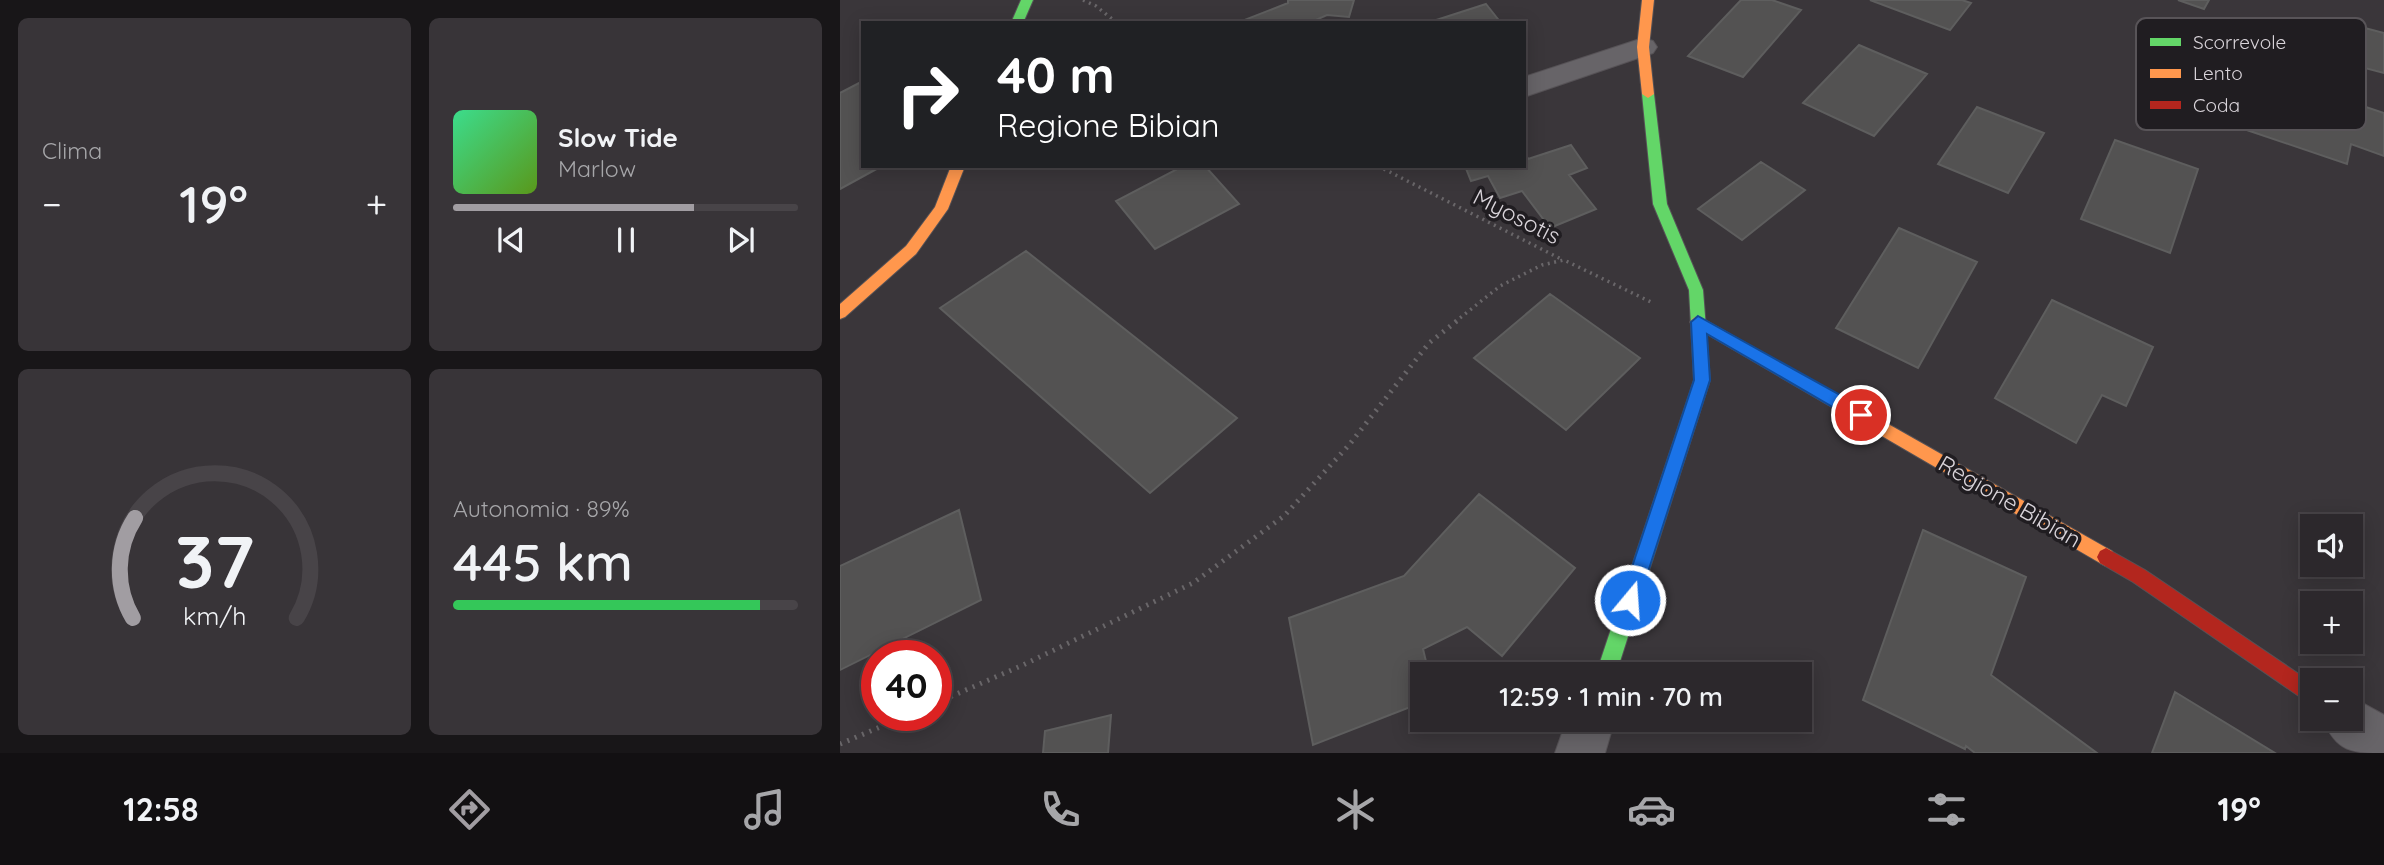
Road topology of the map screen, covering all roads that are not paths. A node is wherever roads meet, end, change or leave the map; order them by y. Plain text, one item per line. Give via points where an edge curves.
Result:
1 (1027, 0) edge
2 (1648, 0) edge
3 (1018, 21) edge
4 (1643, 47) junction
5 (1526, 86) edge
6 (957, 168) edge
7 (840, 313) edge
8 (1698, 322) junction
9 (1610, 662) edge
10 (2300, 687) edge
11 (2363, 730) edge
12 (1587, 732) edge
13 (2384, 745) edge
14 (1580, 753) edge

1 - 3 street
2 - 4 street
4 - 5 street
4 - 8 street via 1660,204 1696,290
6 - 7 street via 941,209 911,250
8 - 9 street via 1702,380
8 - 10 street, Regione Bibian via 2139,576
11 - 13 street
12 - 14 street

